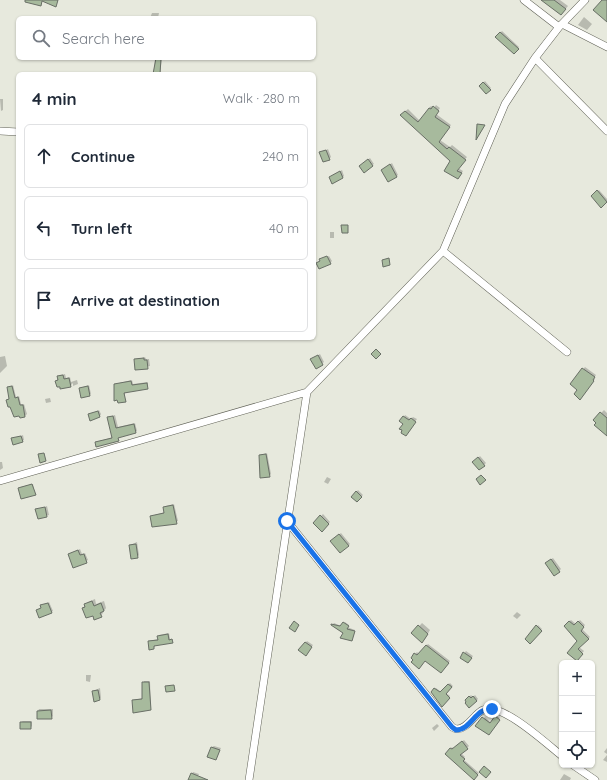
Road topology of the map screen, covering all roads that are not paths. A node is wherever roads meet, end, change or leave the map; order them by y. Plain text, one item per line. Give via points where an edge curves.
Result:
1 (524, 0) edge
2 (585, 0) edge
3 (560, 26) junction
4 (607, 47) edge
5 (535, 58) junction
6 (0, 131) edge
7 (607, 131) edge
8 (16, 132) edge
9 (442, 251) junction
10 (566, 352) dead end
11 (307, 392) junction
12 (0, 481) edge
13 (287, 521) junction
14 (559, 754) edge
15 (577, 768) edge
16 (249, 780) edge
17 (595, 780) edge

1 - 3 street
2 - 3 street
3 - 4 street
3 - 5 street
5 - 7 street
5 - 9 street via 505,104
6 - 8 street
9 - 10 street
9 - 11 street
11 - 12 street
11 - 13 street
13 - 14 street via 452,727 456,730 463,728 482,710 492,709 506,714
13 - 16 street
15 - 17 street

